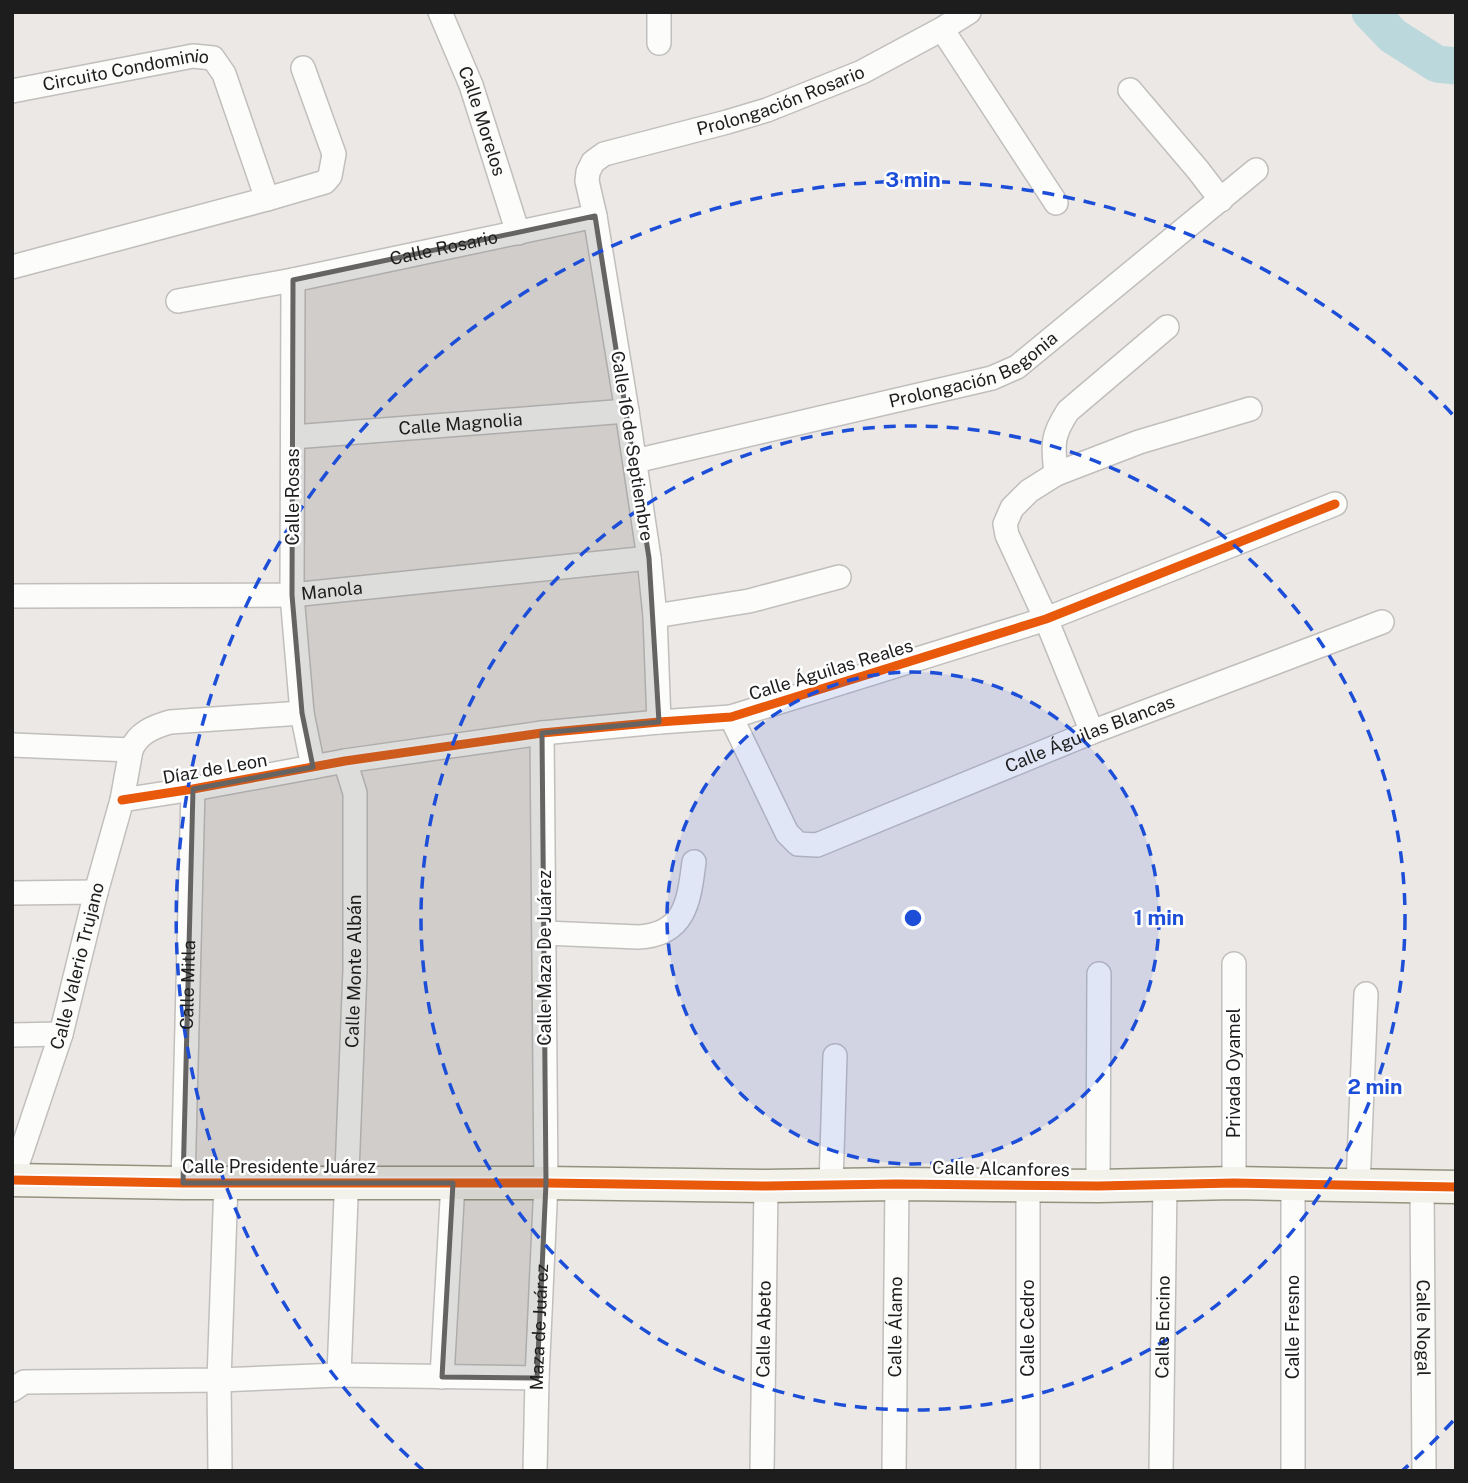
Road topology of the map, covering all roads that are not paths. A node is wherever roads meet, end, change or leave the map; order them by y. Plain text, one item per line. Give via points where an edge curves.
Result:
1 (440, 12) edge
2 (659, 12) edge
3 (969, 12) edge
4 (942, 29) junction
5 (659, 43) dead end
6 (303, 68) dead end
7 (12, 90) edge
8 (1130, 90) dead end
9 (1256, 170) dead end
10 (587, 172) joint
11 (267, 199) junction
12 (1221, 200) junction
13 (1056, 203) dead end
14 (595, 216) junction
15 (519, 233) junction
16 (12, 267) edge
17 (293, 280) junction
18 (177, 301) dead end
19 (1167, 327) dead end
20 (1250, 409) dead end
21 (627, 411) junction
22 (293, 436) junction
23 (635, 461) junction
24 (1056, 474) junction
25 (1335, 504) dead end
26 (649, 558) junction
27 (839, 577) dead end
28 (12, 596) edge
29 (292, 596) junction
30 (655, 615) junction
31 (1046, 619) junction
32 (1382, 622) dead end
33 (302, 713) junction
34 (731, 718) junction
35 (659, 722) junction
36 (1092, 732) junction
37 (542, 733) junction
38 (12, 745) edge
39 (131, 750) junction
40 (345, 761) junction
41 (313, 766) junction
42 (193, 789) junction
43 (122, 800) junction
44 (694, 862) dead end
45 (96, 892) junction
46 (12, 893) edge
47 (545, 933) junction
48 (1234, 964) dead end
49 (1099, 974) dead end
50 (1366, 994) dead end
51 (61, 1034) junction
52 (12, 1035) edge
53 (835, 1055) dead end
54 (12, 1180) edge
55 (183, 1183) junction
56 (226, 1183) junction
57 (453, 1183) junction
58 (546, 1183) junction
59 (1234, 1183) junction
60 (346, 1184) junction
61 (897, 1184) junction
62 (1165, 1184) junction
63 (1293, 1184) junction
64 (831, 1185) junction
65 (1028, 1185) junction
66 (1358, 1185) junction
67 (766, 1186) junction
68 (1098, 1186) junction
69 (1422, 1186) junction
70 (1456, 1187) edge
71 (339, 1375) junction
72 (442, 1377) junction
73 (537, 1378) junction
74 (219, 1380) junction
75 (12, 1390) edge
76 (220, 1471) edge
77 (535, 1471) edge
78 (762, 1471) edge
79 (894, 1471) edge
80 (1028, 1471) edge
81 (1161, 1471) edge
82 (1293, 1471) edge
83 (1424, 1471) edge

1 - 15 street, Calle Morelos via 471,85
2 - 5 street
3 - 4 street, Prolongación Rosario
4 - 10 street, Prolongación Rosario via 862,72 767,110 604,154
4 - 13 street
6 - 11 street via 334,154 330,176 325,182
7 - 11 street, Circuito Condominio via 193,57 213,58 224,74
8 - 12 street
9 - 12 street, Prolongación Begonia
10 - 14 street, Calle 16 de Septiembre
11 - 16 street
12 - 23 street, Prolongación Begonia via 1017,367 992,377
14 - 15 street, Calle Rosario
14 - 21 street, Calle 16 de Septiembre
15 - 17 street, Calle Rosario
17 - 18 street, Calle Rosario
17 - 22 street, Calle Rosas
19 - 24 street via 1068,411 1053,441
20 - 24 street via 1139,442
21 - 22 street, Calle Magnolia
21 - 23 street, Calle 16 de Septiembre
22 - 29 street, Calle Rosas
23 - 26 street, Calle 16 de Septiembre
24 - 31 street via 1029,491 1005,523
25 - 31 street, Calle Águilas Reales
26 - 29 street, Manola
26 - 30 street, Calle 16 de Septiembre
27 - 30 street via 749,601
28 - 29 street, Manola
29 - 33 street, Calle Rosas
30 - 35 street, Calle 16 de Septiembre
31 - 34 street, Calle Águilas Reales
31 - 36 street
32 - 36 street, Calle Águilas Blancas
33 - 39 street via 170,722 140,736
33 - 41 street, Calle Rosas
34 - 35 street, Calle Águilas Reales
34 - 36 street, Calle Águilas Blancas via 787,832 798,844 817,845
35 - 37 street, Calle Águilas Reales
37 - 40 street, Calle Águilas Reales
37 - 47 street, Calle Maza De Juárez
38 - 39 street
39 - 43 street, Calle Valerio Trujano
40 - 41 street, Calle Águilas Reales
40 - 60 street, Calle Monte Albán via 355,793 355,971
41 - 42 street, Díaz de Leon
42 - 43 street, Díaz de Leon
42 - 55 street, Calle Mitla
43 - 45 street, Calle Valerio Trujano
44 - 47 street via 682,914 667,931 638,937
45 - 46 street
45 - 51 street, Calle Valerio Trujano
47 - 58 street, Calle Maza De Juárez
48 - 59 street, Privada Oyamel
49 - 68 street
50 - 66 street
51 - 52 street
51 - 54 street, Calle Valerio Trujano
53 - 64 street
54 - 55 street, Calle Presidente Juárez
55 - 56 street, Calle Presidente Juárez
56 - 60 street, Calle Presidente Juárez
56 - 74 street
57 - 58 street, Calle Presidente Juárez
57 - 60 street, Calle Presidente Juárez
57 - 72 street
58 - 67 street, Calle Alcanfores
58 - 73 street, Maza de Juárez
59 - 62 street, Calle Alcanfores
59 - 63 street, Calle Alcanfores
60 - 71 street, Calle Monte Albán
61 - 64 street, Calle Alcanfores
61 - 65 street, Calle Alcanfores
61 - 79 street, Calle Álamo
62 - 68 street, Calle Alcanfores
62 - 81 street, Calle Encino
63 - 66 street, Calle Alcanfores
63 - 82 street, Calle Fresno
64 - 67 street, Calle Alcanfores
65 - 68 street, Calle Alcanfores
65 - 80 street, Calle Cedro
66 - 69 street, Calle Alcanfores
67 - 78 street, Calle Abeto
69 - 70 street, Calle Alcanfores
69 - 83 street, Calle Nogal
71 - 72 street
71 - 74 street
72 - 73 street
73 - 77 street, Maza de Juárez
74 - 75 street via 24,1382
74 - 76 street

